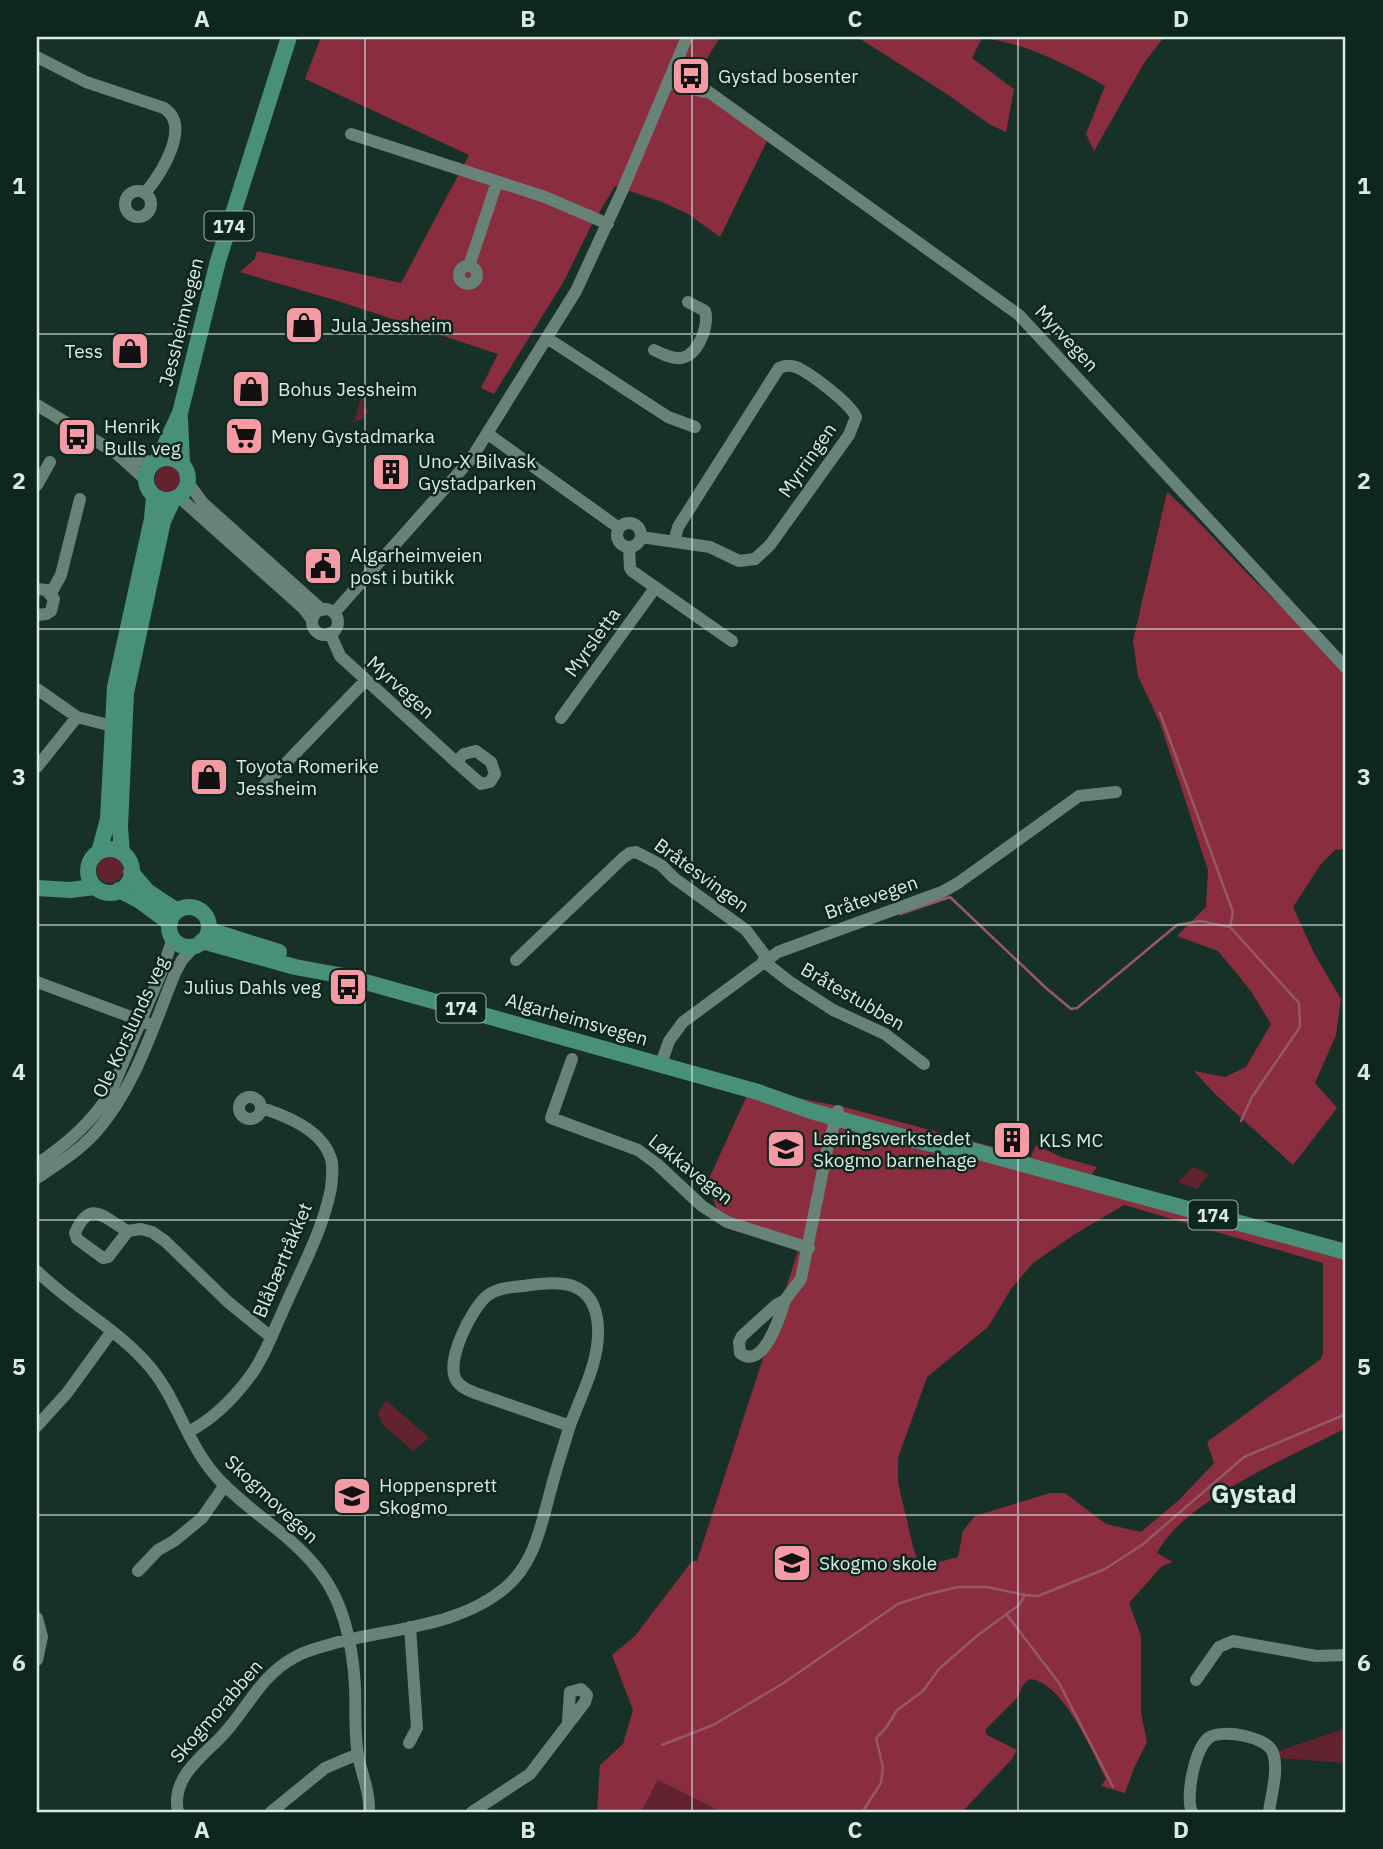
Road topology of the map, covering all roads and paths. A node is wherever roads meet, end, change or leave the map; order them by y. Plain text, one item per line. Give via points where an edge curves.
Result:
1 (687, 37) edge
2 (288, 38) edge
3 (37, 57) edge
4 (674, 67) junction
5 (667, 82) junction
6 (708, 92) junction
7 (351, 134) dead end
8 (497, 182) junction
9 (145, 193) dead end
10 (608, 223) junction
11 (469, 266) dead end
12 (688, 302) dead end
13 (547, 338) junction
14 (654, 350) dead end
15 (37, 405) edge
16 (180, 413) junction
17 (695, 427) dead end
18 (488, 434) junction
19 (116, 453) junction
20 (156, 461) junction
21 (50, 462) dead end
22 (182, 463) junction
23 (146, 480) junction
24 (37, 485) edge
25 (180, 494) junction
26 (153, 496) junction
27 (79, 499) dead end
28 (619, 528) junction
29 (641, 537) junction
30 (674, 542) junction
31 (629, 547) junction
32 (654, 588) junction
33 (37, 589) edge
34 (51, 593) junction
35 (328, 611) junction
36 (37, 615) edge
37 (312, 620) junction
38 (330, 633) junction
39 (732, 641) dead end
40 (1346, 668) edge
41 (365, 681) junction
42 (37, 689) edge
43 (77, 717) junction
44 (561, 718) dead end
45 (112, 726) junction
46 (456, 762) dead end
47 (37, 766) edge
48 (259, 791) dead end
49 (1116, 792) dead end
50 (99, 852) junction
51 (122, 853) junction
52 (88, 866) junction
53 (131, 872) junction
54 (95, 887) junction
55 (43, 888) edge
56 (119, 890) junction
57 (172, 923) junction
58 (202, 939) junction
59 (516, 960) dead end
60 (765, 960) junction
61 (37, 982) edge
62 (148, 1023) junction
63 (572, 1059) dead end
64 (661, 1064) junction
65 (924, 1064) dead end
66 (262, 1108) dead end
67 (837, 1115) junction
68 (37, 1164) edge
69 (37, 1178) edge
70 (128, 1231) dead end
71 (809, 1248) junction
72 (1346, 1252) edge
73 (38, 1275) edge
74 (785, 1300) junction
75 (112, 1331) junction
76 (271, 1337) junction
77 (37, 1426) edge
78 (570, 1426) junction
79 (188, 1432) junction
80 (225, 1485) junction
81 (138, 1571) dead end
82 (37, 1618) edge
83 (411, 1627) junction
84 (349, 1640) junction
85 (1346, 1655) edge
86 (37, 1660) edge
87 (1196, 1680) dead end
88 (568, 1721) dead end
89 (409, 1743) dead end
90 (358, 1754) junction
91 (178, 1812) edge
92 (271, 1812) edge
93 (369, 1812) edge
94 (472, 1812) edge
95 (1192, 1812) edge
96 (1269, 1812) edge

1 - 4 street
2 - 16 main road, Jessheimvegen / 174 via 218,261
3 - 9 street via 173,115 176,126 171,146 162,170
4 - 5 street
4 - 6 street, Myrvegen
5 - 6 street, Myrvegen
5 - 10 street
6 - 40 street, Myrvegen via 1019,315
7 - 8 street
8 - 10 street
8 - 11 street
10 - 13 street via 583,278
12 - 14 street via 705,311 707,318 692,352 680,358
13 - 17 street via 668,417
13 - 18 street
15 - 19 street
16 - 20 main road, Jessheimvegen / 174
16 - 22 main road, Jessheimvegen / 174
18 - 28 street
18 - 35 street via 455,479
19 - 20 street
19 - 23 street
20 - 22 main road via 170,458
20 - 23 main road, 174
21 - 24 street
22 - 25 main road, 174 via 188,472
23 - 26 main road
25 - 26 main road
25 - 35 street via 203,503
25 - 37 street
25 - 51 main road, 174 via 163,521 126,694
26 - 45 main road via 152,519 122,647
27 - 34 street via 61,575
28 - 29 street via 634,524
28 - 31 street via 619,540
29 - 30 street, Myrringen
29 - 31 street
30 - 30 street, Myrringen via 710,547 739,561 762,554 849,436 856,416 849,406 799,368 779,368 678,527
31 - 32 street via 630,568
32 - 39 street
32 - 44 street, Myrsletta
33 - 34 street
34 - 36 street via 51,611
35 - 37 street via 316,613
35 - 38 street via 337,624
37 - 38 street via 316,631
38 - 41 street, Myrvegen via 340,656
41 - 46 street, Myrvegen
41 - 48 street
42 - 43 street
43 - 45 street
43 - 47 street
45 - 50 main road via 108,819
49 - 60 street, Bråtevegen via 1079,796 942,892 795,944
50 - 51 main road via 111,849
50 - 52 main road
51 - 53 main road, 174
52 - 54 main road
52 - 55 main road via 80,875
53 - 56 main road via 128,883
53 - 57 main road, 174
54 - 55 main road
54 - 56 main road, 174 via 104,892
56 - 57 main road, 174
57 - 58 main road, 174 via 181,945
57 - 58 main road, 174 via 188,907 201,911 208,921
57 - 62 street, Ole Korslunds veg via 168,955
58 - 62 street, Ole Korslunds veg via 182,960
58 - 64 main road, Algarheimsvegen / 174
59 - 60 street, Bråtesvingen via 623,858 636,852 746,930
60 - 64 street, Bråtevegen via 682,1022
60 - 65 street, Bråtestubben via 815,999 878,1030
61 - 62 street
62 - 68 street, Ole Korslunds veg via 101,1108 72,1139
62 - 69 street, Ole Korslunds veg via 130,1081 109,1115 79,1149
63 - 71 street, Løkkavegen via 551,1118 647,1156 702,1206 727,1222
64 - 67 main road, Algarheimsvegen / 174
66 - 76 street, Blåbærtråkket via 300,1125 318,1139 330,1155 332,1171 318,1228
67 - 71 street
67 - 72 main road, Algarheimsvegen / 174 via 914,1140 960,1147
70 - 76 street via 141,1229 165,1241
71 - 74 street via 801,1279
73 - 75 street, Skogmovegen
74 - 74 street via 742,1336 740,1353 745,1358 761,1352
75 - 77 street via 68,1393
75 - 79 street, Skogmovegen via 151,1368
76 - 79 street, Blåbærtråkket via 253,1373 234,1397
78 - 78 street via 596,1349 598,1327 592,1304 579,1289 558,1281 489,1294 462,1336 454,1359 457,1382 478,1394
78 - 83 street, Skogmorabben via 534,1547 519,1574 482,1605
79 - 80 street, Skogmovegen
80 - 81 street via 202,1518
80 - 84 street, Skogmovegen via 321,1573
82 - 86 street via 41,1637
83 - 84 street, Skogmorabben
83 - 89 street via 417,1728
84 - 90 street, Skogmovegen
84 - 91 street, Skogmorabben via 295,1657 262,1683 183,1779 177,1794
85 - 87 street via 1317,1656 1233,1640 1219,1647
88 - 94 street via 530,1774
90 - 92 street via 325,1768
90 - 93 street, Skogmovegen
95 - 96 street via 1188,1796 1203,1743 1228,1734 1257,1739 1273,1751

